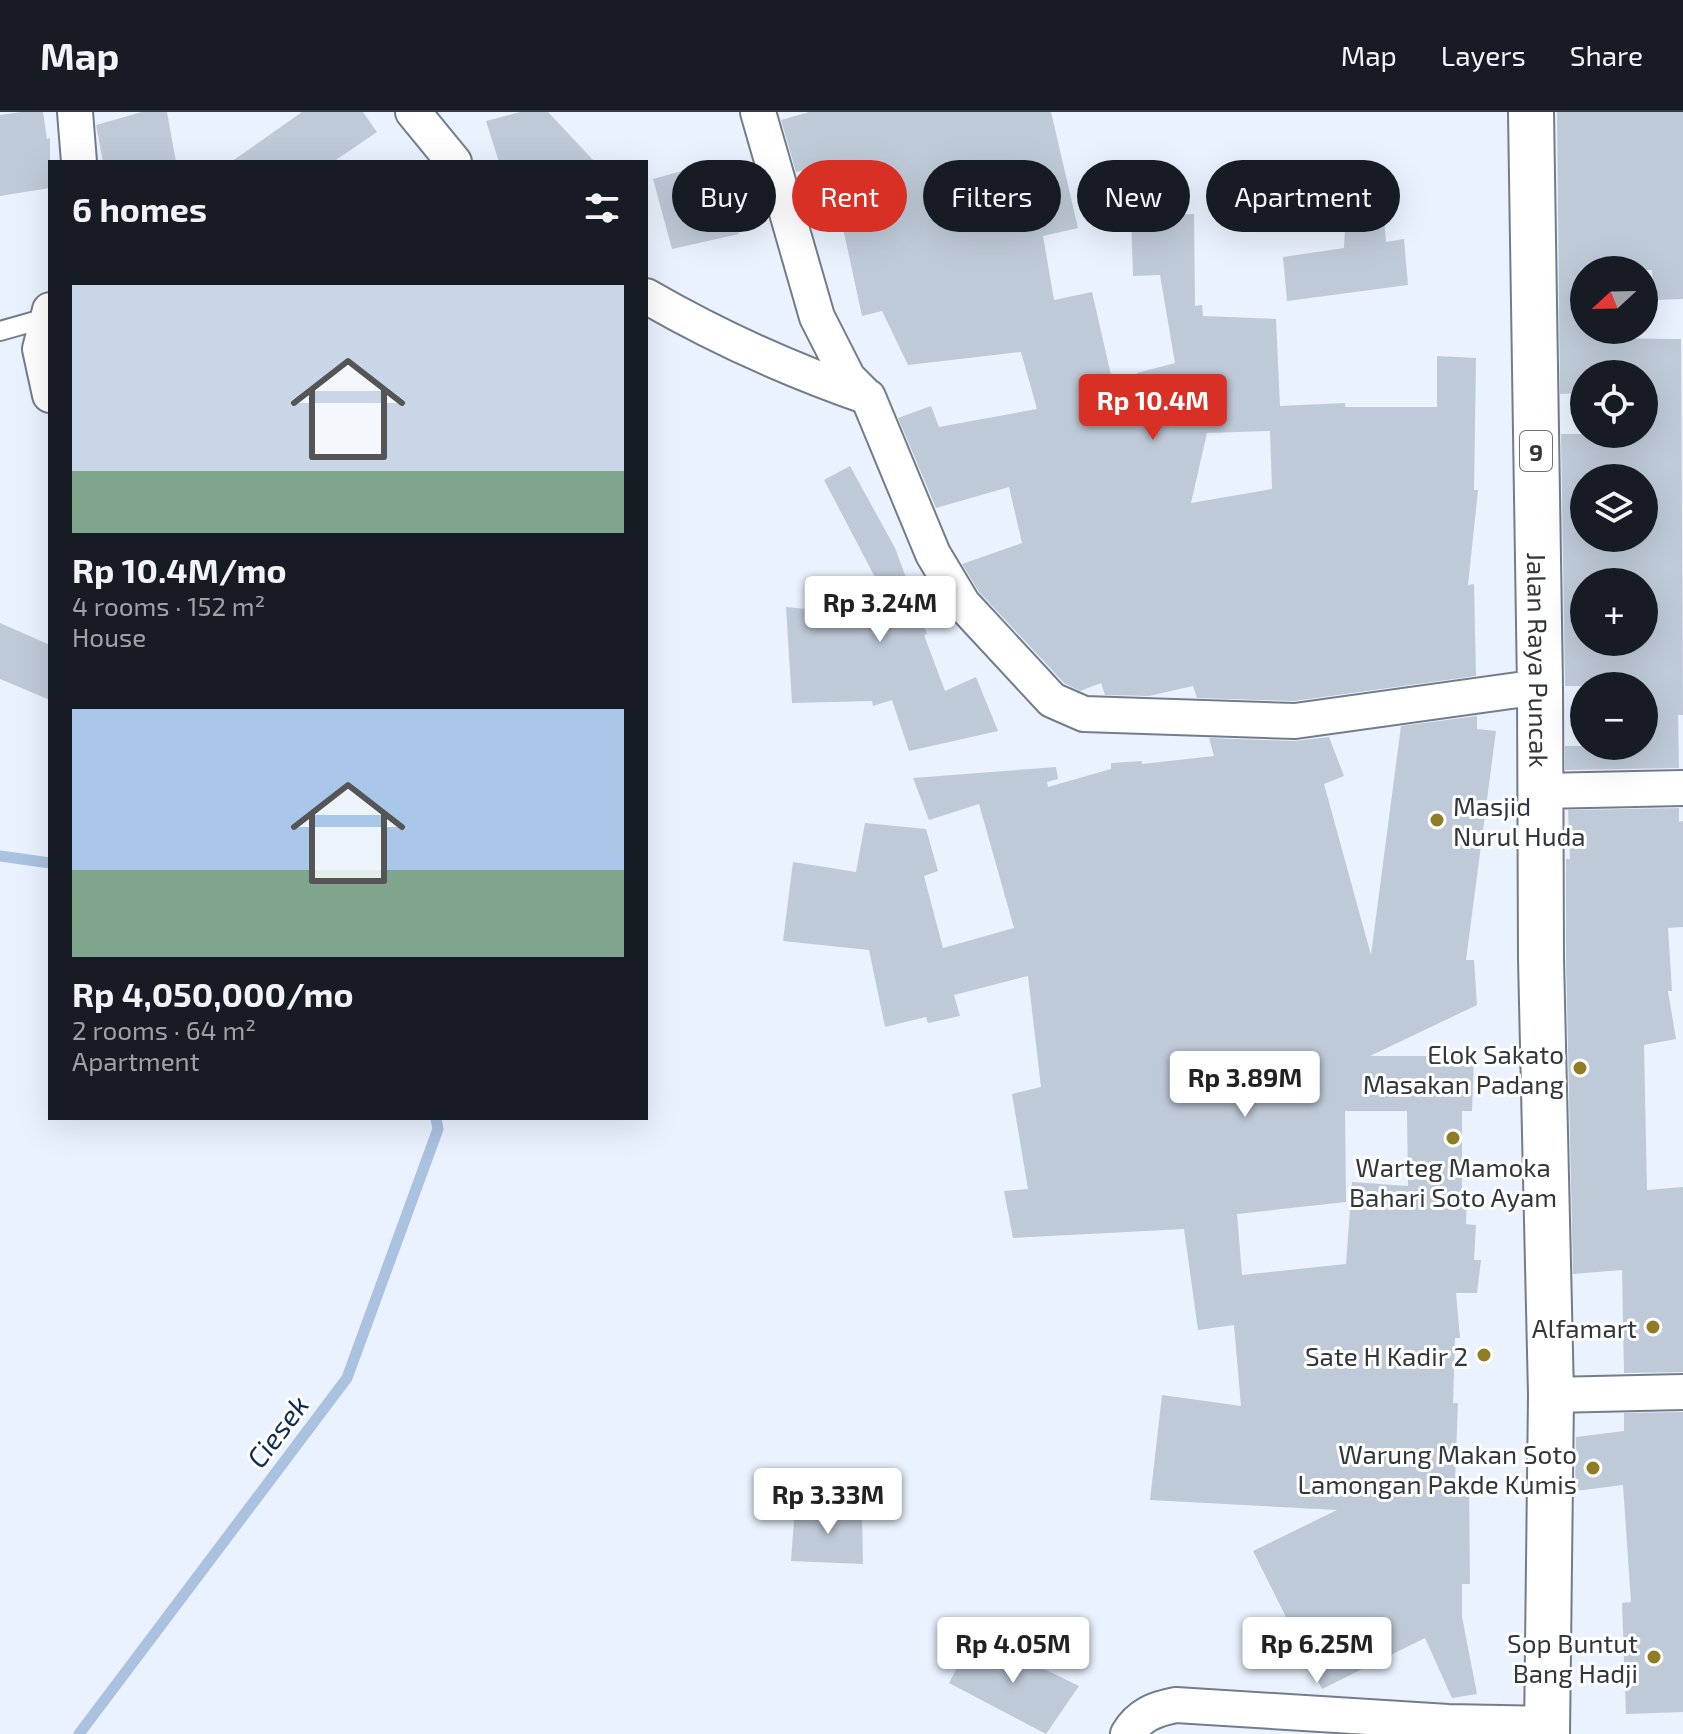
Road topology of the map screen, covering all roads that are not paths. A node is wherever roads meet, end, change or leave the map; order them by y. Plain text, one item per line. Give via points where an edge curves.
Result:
1 (75, 112) edge
2 (413, 112) edge
3 (758, 112) edge
4 (1531, 112) edge
5 (79, 160) edge
6 (452, 160) edge
7 (648, 297) edge
8 (48, 314) edge
9 (0, 331) edge
10 (48, 386) edge
11 (868, 397) junction
12 (1540, 687) junction
13 (1683, 788) edge
14 (1541, 791) junction
15 (1683, 1392) edge
16 (1551, 1395) junction
17 (1445, 1728) edge
18 (1546, 1729) edge
19 (1128, 1734) edge

1 - 5 street
2 - 6 street
3 - 11 street via 817,317 848,378
4 - 12 highway, Jalan Raya Puncak / 9
7 - 11 street via 797,372
8 - 9 lane
8 - 10 street via 40,349
11 - 12 street via 928,544 963,604 1052,700 1084,714 1295,721
12 - 14 highway, Jalan Raya Puncak / 9
13 - 14 street
14 - 16 highway, Jalan Raya Puncak / 9
15 - 16 street
16 - 18 highway, Jalan Raya Puncak / 9
17 - 18 street
17 - 19 street via 1176,1705 1156,1709 1135,1722

